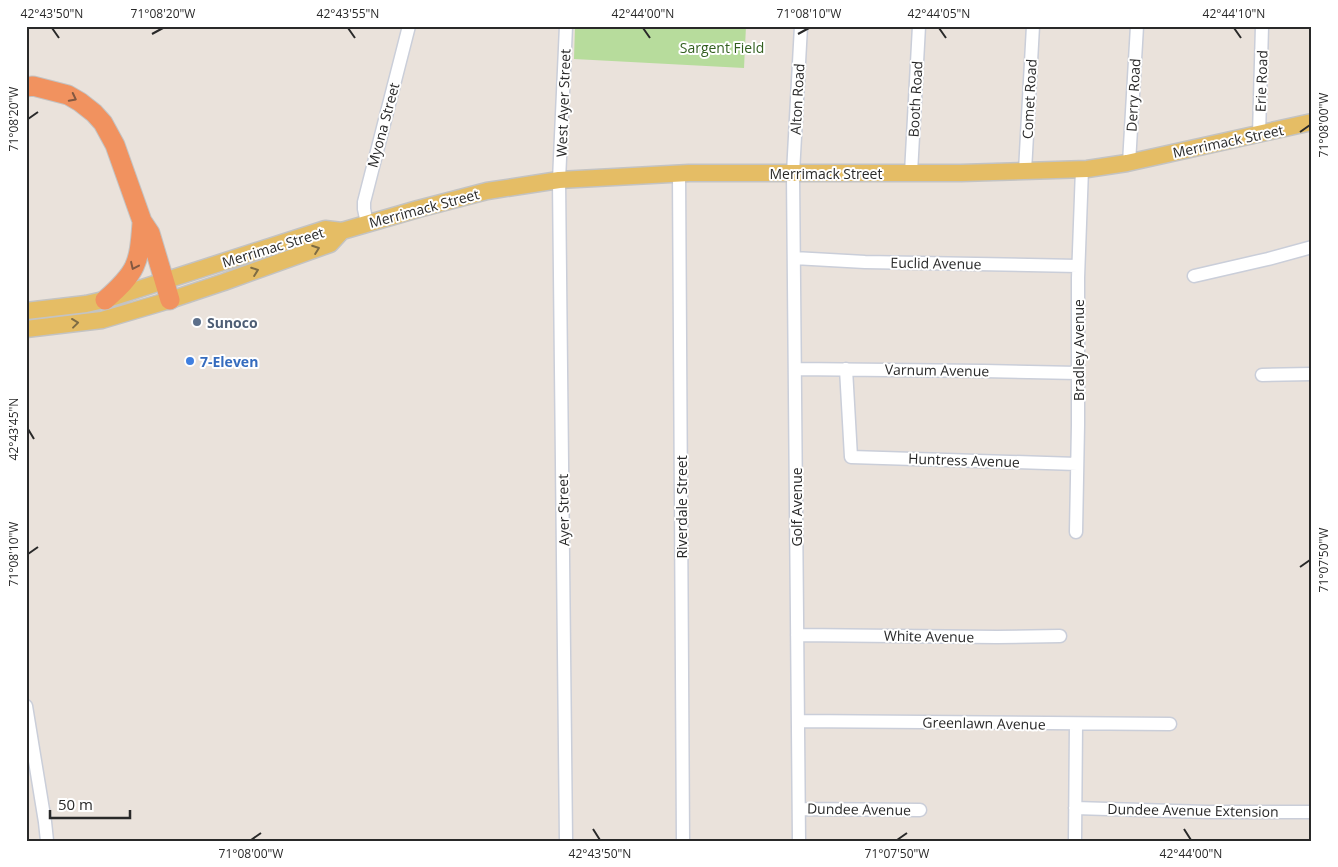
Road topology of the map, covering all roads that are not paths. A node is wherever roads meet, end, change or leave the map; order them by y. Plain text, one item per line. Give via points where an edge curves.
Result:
1 (409, 26) edge
2 (566, 26) edge
3 (801, 26) edge
4 (919, 26) edge
5 (1033, 26) edge
6 (1137, 26) edge
7 (1262, 26) edge
8 (26, 87) edge
9 (1312, 122) edge
10 (1259, 135) junction
11 (1129, 163) junction
12 (1082, 169) junction
13 (1025, 171) junction
14 (793, 172) junction
15 (679, 173) junction
16 (911, 173) junction
17 (559, 180) junction
18 (142, 222) junction
19 (367, 223) junction
20 (342, 231) junction
21 (1312, 247) edge
22 (794, 258) junction
23 (1078, 266) junction
24 (1194, 276) dead end
25 (164, 281) junction
26 (105, 300) junction
27 (170, 300) junction
28 (26, 311) edge
29 (26, 329) edge
30 (795, 369) junction
31 (846, 369) junction
32 (1078, 373) junction
33 (1312, 374) edge
34 (1262, 375) dead end
35 (1077, 464) junction
36 (1076, 532) dead end
37 (797, 634) junction
38 (1060, 636) dead end
39 (26, 706) edge
40 (798, 721) junction
41 (1076, 724) junction
42 (1170, 724) dead end
43 (1075, 808) junction
44 (799, 809) junction
45 (920, 810) dead end
46 (1312, 812) edge
47 (47, 841) edge
48 (566, 841) edge
49 (683, 841) edge
50 (799, 841) edge
51 (1075, 841) edge

1 - 19 street, Myona Street via 364,202
2 - 17 street, West Ayer Street
3 - 14 street, Alton Road
4 - 16 street, Booth Road
5 - 13 street, Comet Road
6 - 11 street, Derry Road
7 - 10 street, Erie Road
8 -> 18 highway via 68,95 94,112 115,145
9 - 10 main road, Merrimack Street
10 - 11 main road, Merrimack Street
11 - 12 main road, Merrimack Street
12 - 13 main road, Merrimack Street
12 - 23 street, Bradley Avenue
13 - 16 main road, Merrimack Street
14 - 15 main road, Merrimack Street
14 - 16 main road, Merrimack Street
14 - 22 street, Golf Avenue
15 - 17 main road, Merrimack Street
15 - 49 street, Riverdale Street
17 - 19 main road, Merrimack Street via 487,191
17 - 48 street, Ayer Street
18 - 25 highway via 150,233
18 -> 26 highway via 140,249 133,270
19 - 20 main road, Merrimack Street
20 - 25 main road, Merrimac Street via 325,228
27 -> 20 main road, Merrimac Street via 330,244
21 - 24 street
22 - 23 street, Euclid Avenue
22 - 30 street, Golf Avenue
23 - 32 street, Bradley Avenue
25 - 26 main road, Merrimac Street
25 - 27 highway
26 - 28 main road, Merrimac Street
29 -> 27 main road, Merrimac Street via 102,320
30 - 31 street, Varnum Avenue
30 - 37 street, Golf Avenue
31 - 32 street, Varnum Avenue
31 - 35 street, Huntress Avenue via 852,457
32 - 35 street, Bradley Avenue
33 - 34 street
35 - 36 street, Bradley Avenue
37 - 38 street, White Avenue
37 - 40 street, Golf Avenue
39 - 47 street
40 - 41 street, Greenlawn Avenue
40 - 44 street, Golf Avenue
41 - 42 street, Greenlawn Avenue
41 - 43 street
43 - 46 street, Dundee Avenue Extension
43 - 51 street
44 - 45 street, Dundee Avenue
44 - 50 street, Golf Avenue

